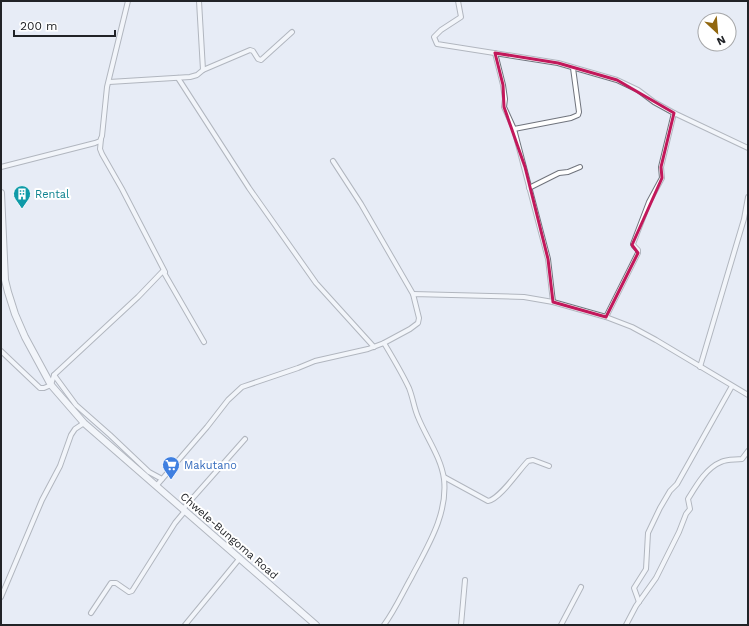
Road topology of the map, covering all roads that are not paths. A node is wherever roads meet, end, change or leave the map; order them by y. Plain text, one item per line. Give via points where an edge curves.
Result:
1 (128, 1) edge
2 (199, 1) edge
3 (458, 1) edge
4 (292, 32) dead end
5 (495, 53) junction
6 (573, 68) junction
7 (203, 70) junction
8 (178, 78) junction
9 (109, 82) junction
10 (674, 113) junction
11 (514, 129) junction
12 (101, 139) junction
13 (748, 148) edge
14 (333, 162) dead end
15 (1, 167) edge
16 (580, 167) dead end
17 (529, 188) junction
18 (1, 193) edge
19 (748, 197) edge
20 (165, 272) junction
21 (413, 294) junction
22 (553, 302) junction
23 (606, 317) junction
24 (204, 342) dead end
25 (384, 343) junction
26 (374, 347) junction
27 (2, 353) edge
28 (700, 367) junction
29 (54, 375) junction
30 (51, 385) junction
31 (732, 386) junction
32 (748, 396) edge
33 (84, 423) junction
34 (245, 439) dead end
35 (748, 450) edge
36 (130, 457) junction
37 (549, 466) dead end
38 (444, 477) junction
39 (162, 479) junction
40 (157, 485) junction
41 (184, 510) junction
42 (240, 558) junction
43 (465, 580) dead end
44 (581, 587) dead end
45 (1, 597) edge
46 (639, 602) junction
47 (91, 613) dead end
48 (184, 625) edge
49 (316, 625) edge
50 (384, 625) edge
51 (462, 625) edge
52 (561, 625) edge
53 (626, 625) edge

1 - 9 street
2 - 7 street
3 - 5 street via 461,17 434,37 436,43
4 - 7 street via 261,60 250,50
5 - 6 street via 558,63
5 - 11 street via 503,85 504,107
6 - 10 street via 634,87
6 - 11 street via 578,115
7 - 8 street via 197,75
8 - 9 street
8 - 26 street via 249,188 316,283
9 - 12 street
10 - 13 street
10 - 23 street via 661,167 662,178 633,244 638,252
11 - 17 street
12 - 15 street via 95,143
12 - 20 street via 102,154
14 - 21 street
16 - 17 street via 559,173
17 - 22 street via 548,259
18 - 30 main road, Chwele-Bungoma Road via 5,280 8,292 25,337
19 - 28 street via 744,219
20 - 24 street
20 - 29 street via 160,273 138,297
21 - 22 street via 516,296
21 - 25 street via 420,318 418,322
22 - 23 street
23 - 28 street via 632,327
25 - 26 street
25 - 38 street via 408,388
26 - 39 street via 314,361 242,387 228,400
27 - 30 street via 40,388
28 - 31 street
29 - 30 street
29 - 36 street via 76,405
30 - 33 main road, Chwele-Bungoma Road
31 - 32 street
31 - 46 street via 648,533 646,569 634,588
33 - 36 main road, Chwele-Bungoma Road
33 - 45 street via 71,435 60,466 42,500
34 - 41 street
35 - 46 street via 742,458 722,461 704,475 688,499 690,509 656,578
36 - 39 street
36 - 40 main road, Chwele-Bungoma Road
37 - 38 street via 533,460 528,461 499,495 488,501
38 - 50 street via 443,506 437,525 399,603
39 - 40 street
40 - 41 main road, Chwele-Bungoma Road
41 - 42 main road, Chwele-Bungoma Road
41 - 47 street via 132,591 129,592 116,583 111,583
42 - 48 street
42 - 49 main road, Chwele-Bungoma Road
43 - 51 street
44 - 52 street
46 - 53 street

